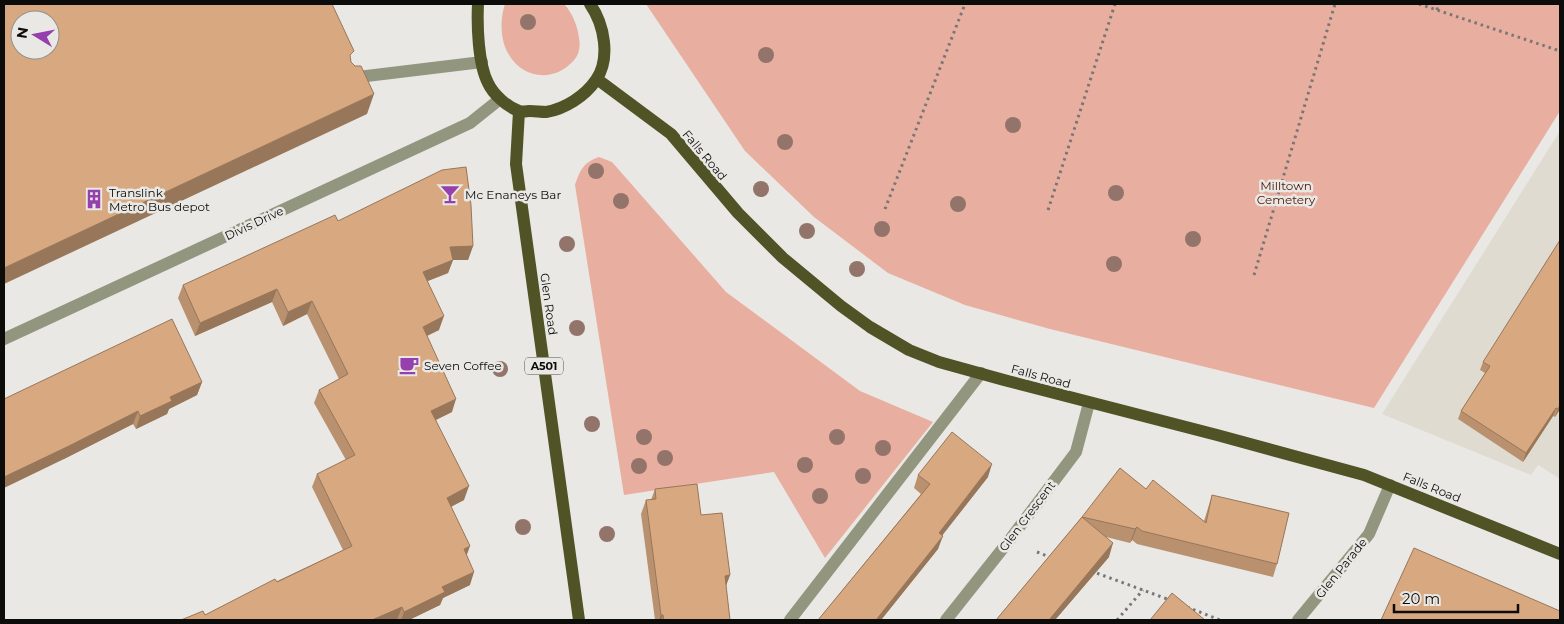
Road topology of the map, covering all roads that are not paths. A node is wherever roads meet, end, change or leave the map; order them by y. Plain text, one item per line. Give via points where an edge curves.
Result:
1 (478, 4) edge
2 (590, 4) edge
3 (482, 62) junction
4 (350, 78) edge
5 (597, 79) junction
6 (500, 99) junction
7 (519, 111) junction
8 (4, 339) edge
9 (981, 373) junction
10 (1088, 403) junction
11 (1390, 485) junction
12 (1560, 554) edge
13 (578, 620) edge
14 (790, 620) edge
15 (946, 620) edge
16 (1298, 620) edge

1 - 3 main road
2 - 5 main road via 602,31 604,47
3 - 4 street
3 - 6 main road via 488,83
5 - 7 main road via 584,94 567,105 545,112
5 - 9 main road, Falls Road via 670,134 738,214 783,258 841,306 909,350
6 - 7 main road
6 - 8 street, Divis Drive via 470,123
7 - 13 main road, Glen Road / A501 via 516,164
9 - 10 main road, Falls Road
9 - 14 street
10 - 11 main road, Falls Road via 1217,435
10 - 15 street, Glen Crescent via 1076,452
11 - 12 main road, Falls Road
11 - 16 street, Glen Parade via 1369,534

